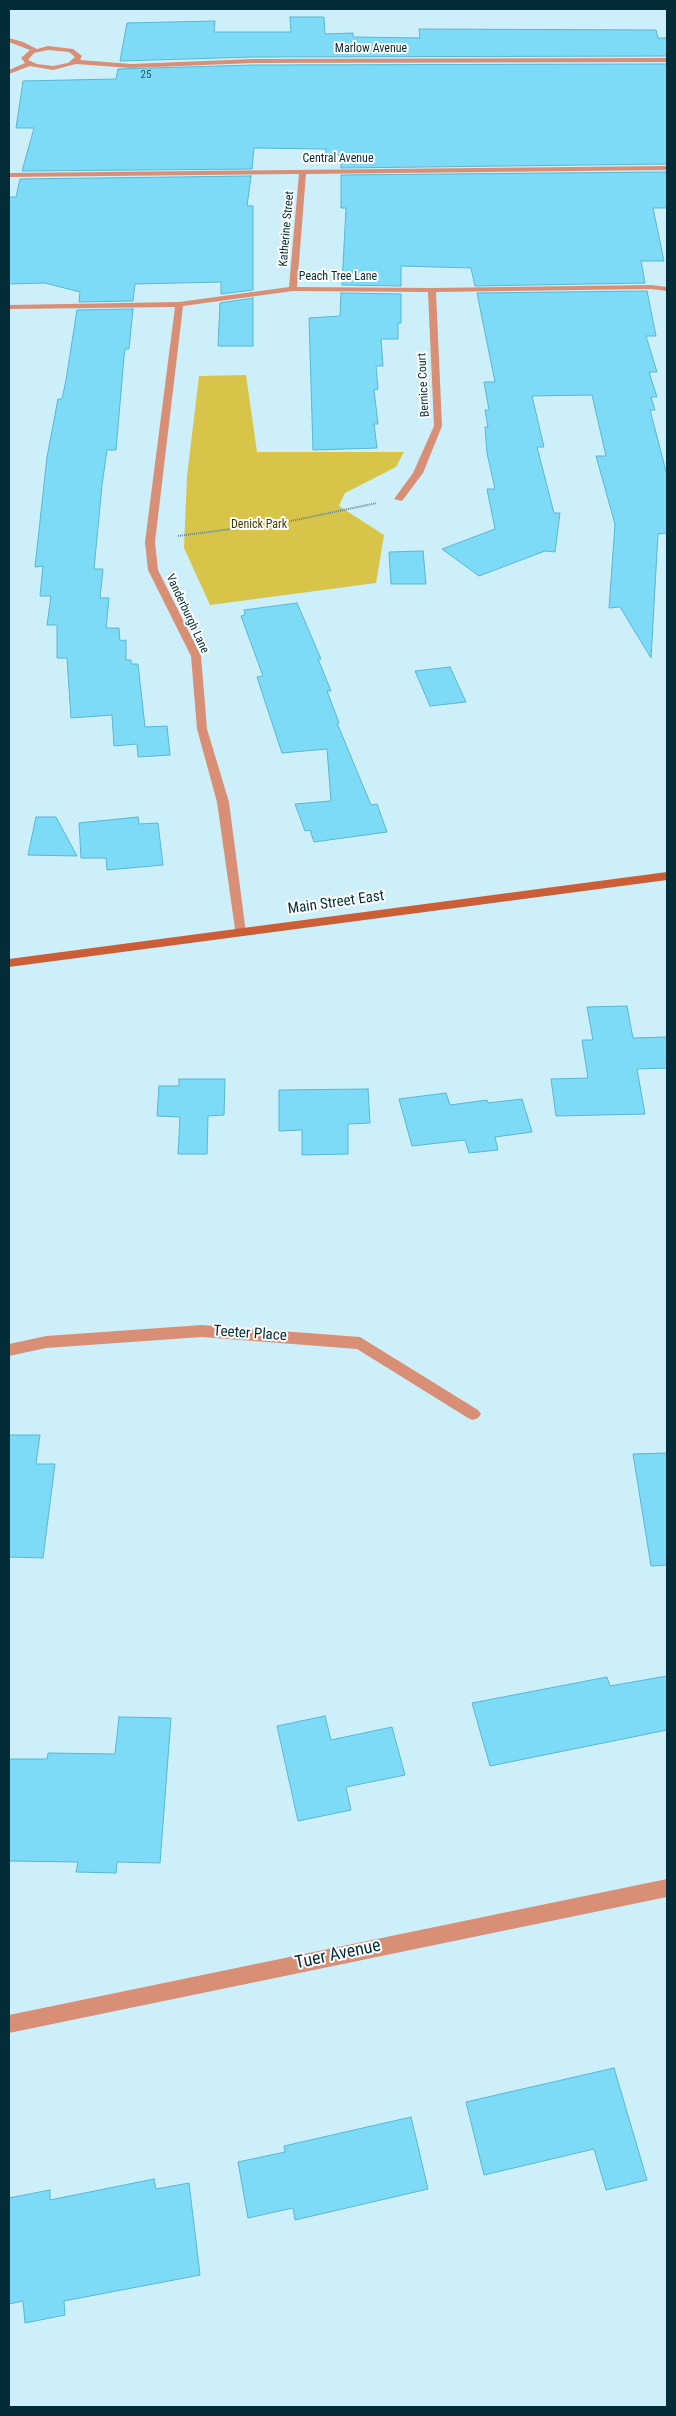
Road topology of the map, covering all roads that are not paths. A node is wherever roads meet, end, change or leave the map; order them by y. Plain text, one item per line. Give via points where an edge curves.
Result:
1 (9, 40) edge
2 (36, 51) junction
3 (667, 60) edge
4 (75, 62) junction
5 (29, 64) junction
6 (9, 72) edge
7 (667, 168) edge
8 (303, 171) junction
9 (9, 175) edge
10 (293, 289) junction
11 (667, 289) edge
12 (432, 290) junction
13 (179, 304) junction
14 (9, 307) edge
15 (399, 499) road end
16 (667, 876) edge
17 (240, 933) junction
18 (9, 963) edge
19 (9, 1350) edge
20 (473, 1414) dead end
21 (667, 1888) edge
22 (9, 2024) edge

1 - 2 street
2 - 4 street via 71,50 79,56
2 - 5 street via 24,58
3 - 4 street, Marlow Avenue via 253,61 131,66
4 - 5 street via 53,68
5 - 6 street
7 - 8 street, Central Avenue
8 - 9 street, Central Avenue
8 - 10 street, Katherine Street
10 - 12 street, Peach Tree Lane
10 - 13 street, Peach Tree Lane
11 - 12 street, Peach Tree Lane
12 - 15 street, Bernice Court via 438,426 418,473
13 - 14 street, Peach Tree Lane
13 - 17 street, Vanderburgh Lane via 150,542 153,570 196,656 202,729 223,802
16 - 17 main road, Main Street East
17 - 18 main road, Main Street East
19 - 20 street, Teeter Place via 46,1342 202,1331 360,1343
21 - 22 street, Tuer Avenue

